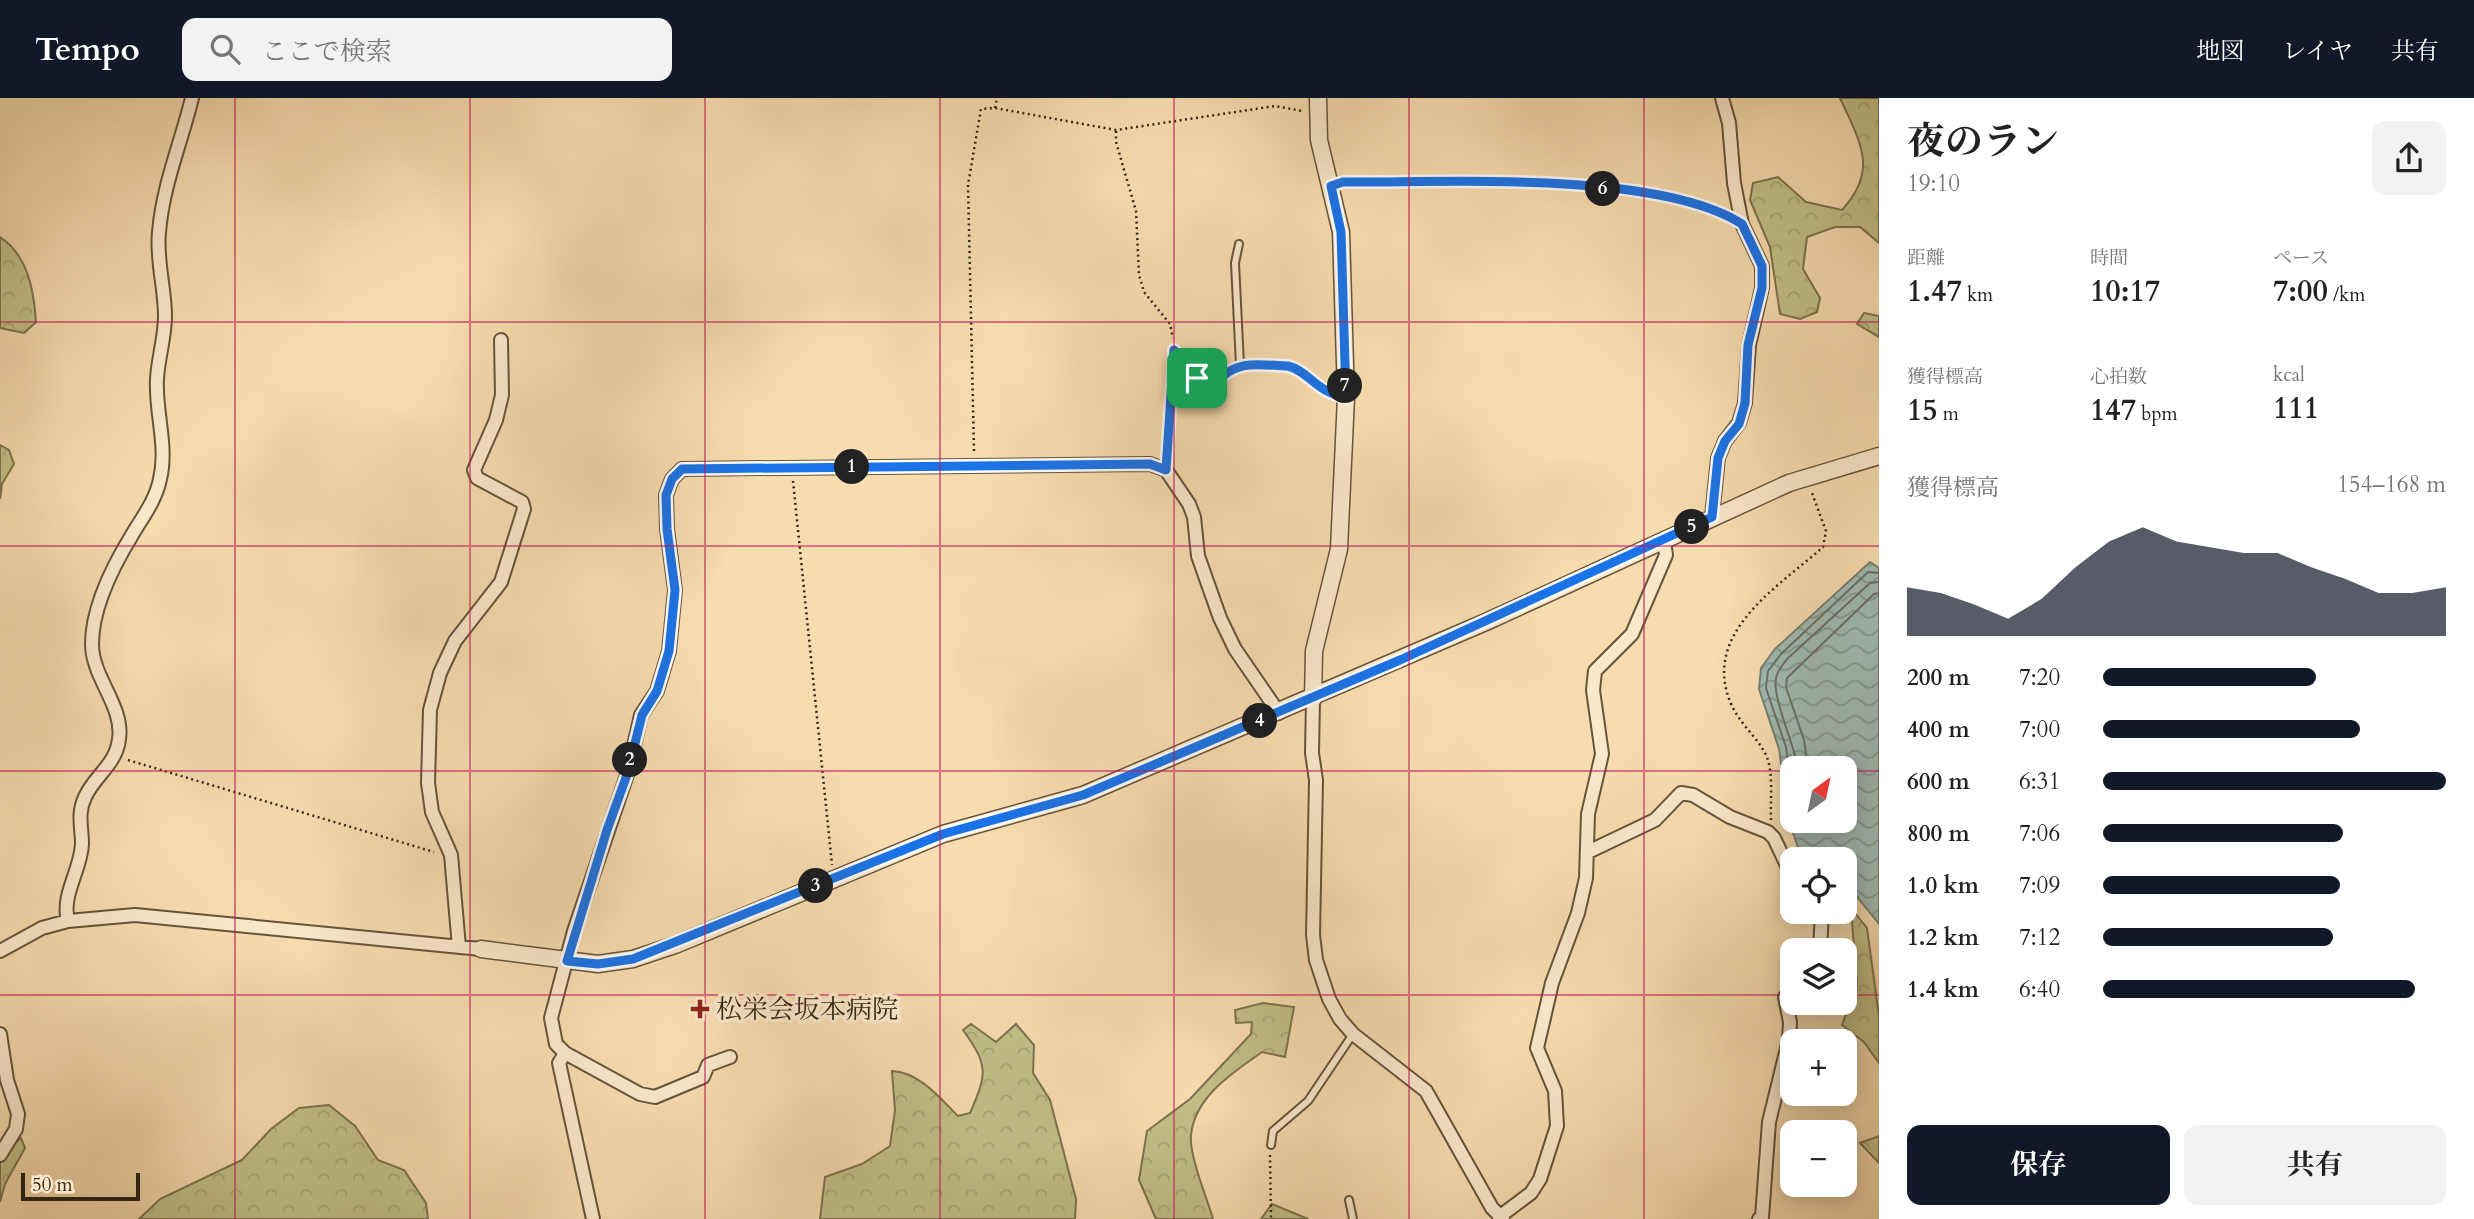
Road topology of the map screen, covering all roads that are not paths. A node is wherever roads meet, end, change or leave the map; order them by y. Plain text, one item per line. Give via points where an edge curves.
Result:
1 (192, 98) edge
2 (1722, 98) edge
3 (1318, 106) edge
4 (1239, 244) dead end
5 (501, 340) dead end
6 (1174, 350) road end
7 (1240, 365) junction
8 (1346, 397) junction
9 (1879, 456) edge
10 (1712, 517) junction
11 (1664, 542) junction
12 (1312, 699) junction
13 (1279, 713) junction
14 (1780, 851) edge
15 (1588, 852) junction
16 (68, 921) junction
17 (459, 947) junction
18 (481, 949) joint
19 (0, 951) edge
20 (567, 961) junction
21 (1789, 1015) edge
22 (0, 1034) edge
23 (1353, 1034) junction
24 (565, 1053) junction
25 (730, 1057) dead end
26 (1271, 1145) road end
27 (0, 1156) edge
28 (1349, 1200) dead end
29 (1500, 1218) edge
30 (593, 1219) edge
31 (1353, 1219) edge
32 (1759, 1219) edge

1 - 16 street via 165,192 159,234 165,314 156,377 161,478 117,561 94,622 92,646 97,667 119,720 115,756 83,801 79,818 82,844 65,909
2 - 10 street via 1742,224 1762,266 1762,288 1748,345 1745,403 1739,424 1718,458
3 - 8 street via 1319,140 1341,232
4 - 7 lane via 1235,263
5 - 17 street via 502,395 474,470 477,478 522,502 524,509 501,582 455,641 430,710 428,783 432,812 451,855
6 - 7 lane via 1186,370 1207,383
7 - 8 lane via 1295,367 1323,391
8 - 12 street via 1339,549 1314,651
9 - 10 street via 1809,476
10 - 11 street
11 - 12 street
11 - 15 street via 1666,555 1632,634 1595,671 1593,690 1602,754 1588,814
12 - 13 street
12 - 23 street via 1316,961 1329,999
13 - 20 street via 1083,795 943,834 633,959 598,964
13 - 20 street via 1235,649 1220,618 1198,556 1194,517 1166,470 1150,464 682,469 666,495 675,590 669,651 657,691 642,715
14 - 15 street via 1768,832 1681,793 1656,820
15 - 29 street via 1578,913 1552,983 1537,1048 1555,1091 1557,1126 1540,1179 1531,1193
16 - 17 street via 135,915
16 - 19 street via 42,928
17 - 18 street
18 - 20 street
20 - 24 street via 551,1018 556,1044
21 - 32 street via 1789,1040 1769,1122
22 - 27 street via 7,1080 19,1114
23 - 26 lane via 1308,1101 1273,1131
23 - 29 street via 1426,1091
24 - 25 street via 640,1094 655,1097 703,1077 708,1065
24 - 30 street via 559,1063
28 - 31 lane

